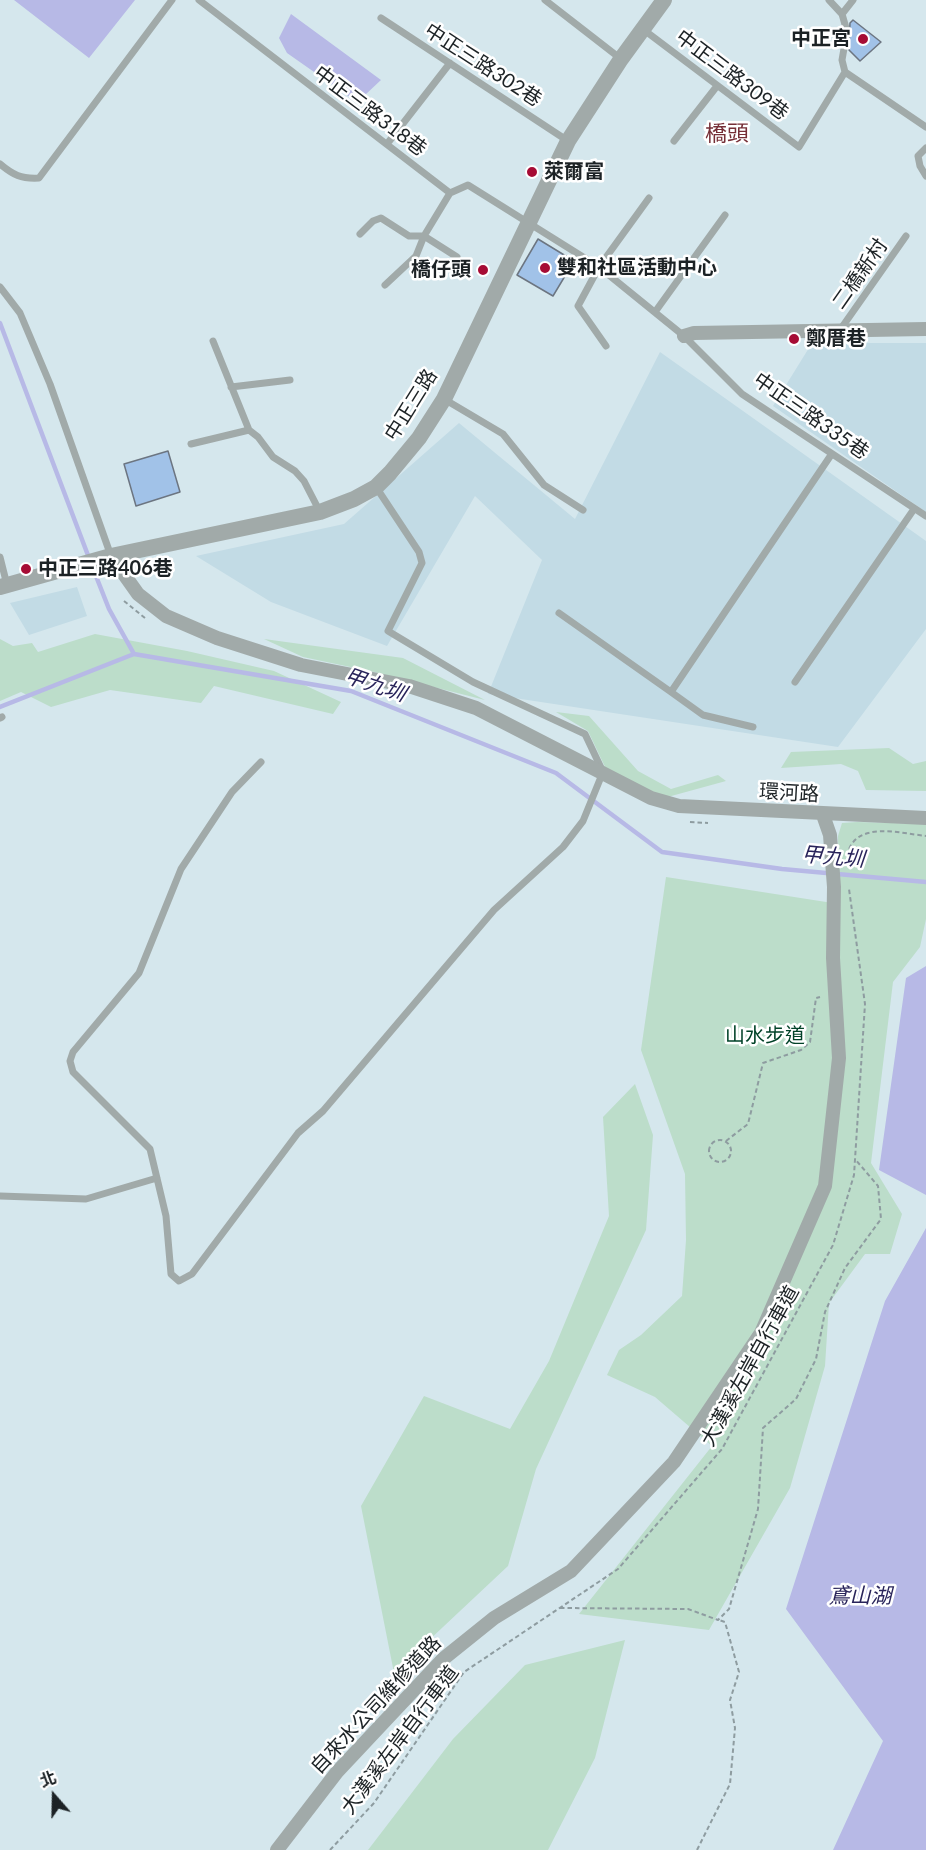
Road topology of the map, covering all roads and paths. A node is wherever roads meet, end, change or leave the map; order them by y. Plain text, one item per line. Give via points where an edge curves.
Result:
1 (172, 0) edge
2 (199, 0) edge
3 (545, 0) edge
4 (829, 0) edge
5 (853, 0) edge
6 (661, 1) edge
7 (842, 14) junction
8 (381, 18) dead end
9 (846, 28) dead end
10 (644, 30) junction
11 (846, 37) dead end
12 (621, 59) junction
13 (450, 63) junction
14 (845, 72) junction
15 (717, 86) junction
16 (926, 127) edge
17 (568, 141) junction
18 (674, 141) dead end
19 (387, 144) junction
20 (926, 148) edge
21 (0, 164) edge
22 (926, 176) edge
23 (450, 192) junction
24 (649, 198) dead end
25 (725, 215) dead end
26 (529, 222) junction
27 (360, 234) dead end
28 (424, 236) junction
29 (906, 236) dead end
30 (457, 257) dead end
31 (599, 267) junction
32 (385, 285) dead end
33 (0, 287) edge
34 (655, 312) junction
35 (926, 329) edge
36 (840, 330) junction
37 (684, 336) junction
38 (213, 341) dead end
39 (606, 346) dead end
40 (290, 380) dead end
41 (231, 387) junction
42 (444, 399) junction
43 (249, 430) junction
44 (191, 444) dead end
45 (831, 455) junction
46 (376, 487) junction
47 (914, 508) junction
48 (583, 510) dead end
49 (320, 512) junction
50 (926, 516) edge
51 (0, 557) edge
52 (108, 557) junction
53 (4, 586) edge
54 (121, 594) dead end
55 (559, 614) dead end
56 (149, 620) dead end
57 (795, 682) dead end
58 (671, 692) junction
59 (753, 727) dead end
60 (261, 762) dead end
61 (603, 772) junction
62 (823, 815) junction
63 (926, 818) edge
64 (681, 819) dead end
65 (713, 823) dead end
66 (858, 828) dead end
67 (869, 831) junction
68 (926, 836) edge
69 (846, 854) dead end
70 (842, 887) junction
71 (835, 995) junction
72 (726, 1141) junction
73 (855, 1159) junction
74 (157, 1178) junction
75 (0, 1196) edge
76 (560, 1608) junction
77 (718, 1620) junction
78 (277, 1850) edge
79 (330, 1850) edge
80 (697, 1850) edge

1 - 21 lane via 39,178 24,179
2 - 19 lane, 中正三路318巷
3 - 12 lane
4 - 7 lane
5 - 7 lane
6 - 10 street, 中正三路
7 - 9 lane
8 - 13 lane, 中正三路302巷
10 - 12 street, 中正三路
10 - 15 lane, 中正三路309巷
11 - 14 lane via 842,60
12 - 17 street, 中正三路
13 - 17 lane, 中正三路302巷
13 - 19 lane
14 - 15 lane, 中正三路309巷 via 800,147
14 - 16 lane
15 - 18 lane
17 - 26 street, 中正三路
19 - 23 lane, 中正三路318巷
20 - 22 lane via 918,156
23 - 26 lane via 468,185
23 - 28 lane
24 - 31 lane
25 - 34 lane
26 - 31 lane, 中正三路335巷
26 - 42 street, 中正三路
27 - 28 lane via 381,218 409,236
28 - 30 lane
28 - 32 lane via 416,256
29 - 36 lane, 二橋新村
31 - 34 lane, 中正三路335巷
31 - 39 lane via 578,306
33 - 52 lane via 20,313 37,354
34 - 37 lane, 中正三路335巷
35 - 36 street
36 - 37 street
37 - 45 lane, 中正三路335巷 via 742,394
38 - 41 lane
40 - 41 lane
41 - 43 lane
42 - 46 street, 中正三路 via 419,438
42 - 48 lane via 503,434 543,485
43 - 44 lane
43 - 49 lane via 273,457 304,481
45 - 47 lane, 中正三路335巷
45 - 58 lane
46 - 49 street, 中正三路
46 - 61 lane via 419,552 422,563 388,632 473,682 585,734
47 - 50 lane, 中正三路335巷
47 - 57 lane
49 - 52 street, 中正三路
51 - 53 lane
52 - 53 street, 中正三路
52 - 61 street, 環河路 via 138,594 166,616 217,638 301,665 409,686 476,708
54 - 56 path via 126,604
55 - 58 lane
58 - 59 lane via 703,715
60 - 74 lane via 232,792 181,869 139,973 73,1052 70,1061 73,1071 145,1141 154,1159
61 - 62 street, 環河路 via 651,798 679,806
61 - 74 lane via 586,813 563,847 494,910 322,1111 298,1133 185,1280 174,1279 171,1274 166,1216
62 - 63 street, 環河路
62 - 70 street, 自來水公司維修道路
64 - 65 path
66 - 67 path
67 - 68 path
67 - 69 path via 853,841
70 - 71 street, 自來水公司維修道路
70 - 73 path, 大漢溪左岸自行車道 via 865,1004
71 - 72 path via 816,998 810,1042 801,1050 763,1063 748,1124
71 - 78 street, 自來水公司維修道路 via 838,1058 825,1186 761,1333 674,1462 572,1571 494,1618 443,1659 337,1772
72 - 72 path via 732,1151 729,1158 722,1162 714,1160 711,1145 716,1140
73 - 76 path, 大漢溪左岸自行車道 via 833,1245 722,1449 618,1569
73 - 77 path via 878,1186 882,1219 845,1268 825,1312 816,1359 796,1399 763,1428 758,1509 729,1609
74 - 75 lane via 86,1199
76 - 77 path via 688,1609
76 - 79 path, 大漢溪左岸自行車道 via 464,1672 374,1803
77 - 80 path via 724,1622 731,1637 739,1672 730,1701 735,1728 730,1784

